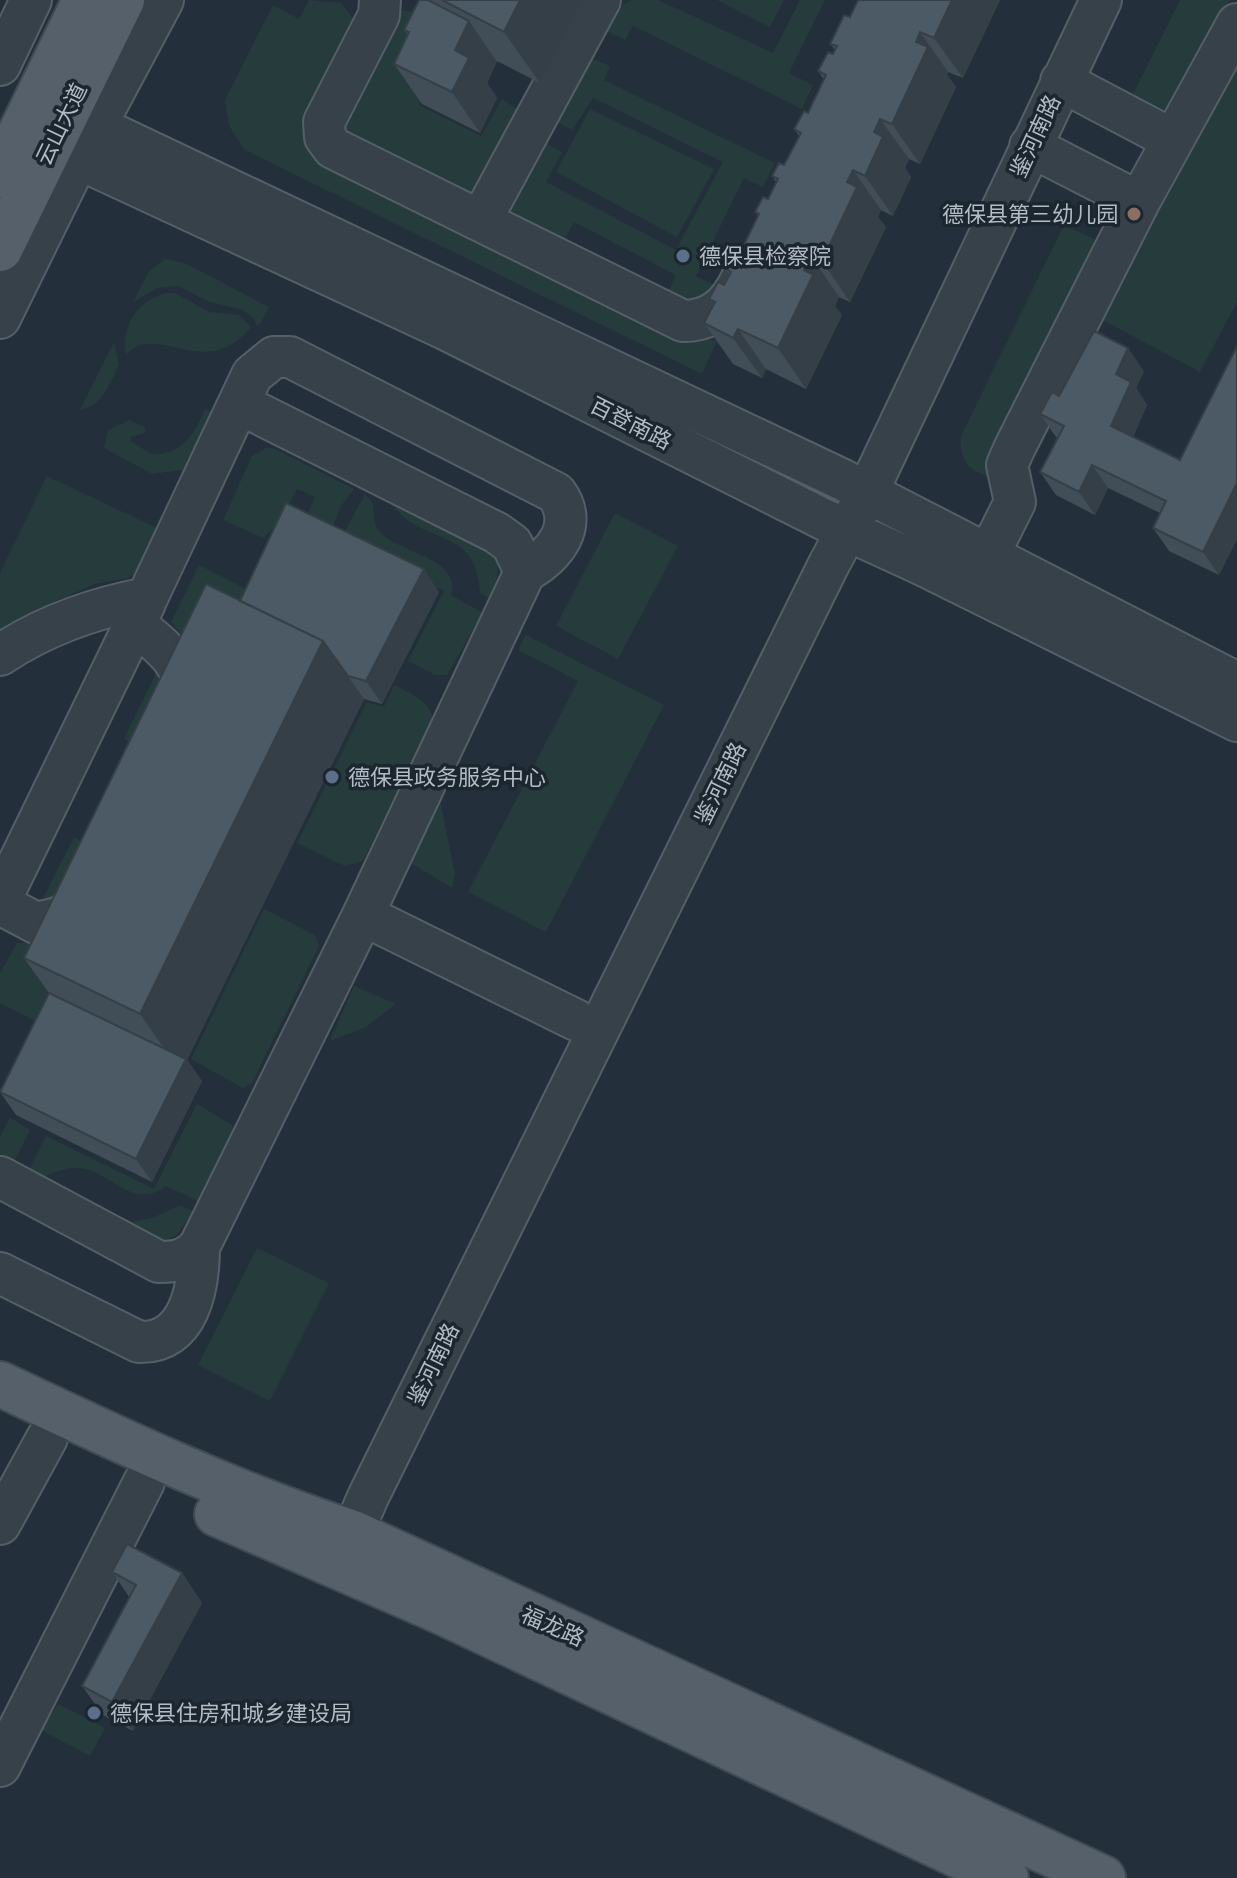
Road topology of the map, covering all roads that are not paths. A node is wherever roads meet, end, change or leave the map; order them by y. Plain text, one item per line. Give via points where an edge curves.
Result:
1 (31, 0) edge
2 (85, 0) edge
3 (122, 0) edge
4 (163, 0) edge
5 (380, 0) edge
6 (600, 0) edge
7 (1078, 0) edge
8 (1101, 0) edge
9 (1237, 24) edge
10 (0, 65) edge
11 (1061, 81) junction
12 (58, 128) junction
13 (1173, 140) junction
14 (1030, 146) junction
15 (0, 175) edge
16 (1139, 202) junction
17 (482, 218) junction
18 (0, 249) edge
19 (755, 250) edge
20 (0, 318) edge
21 (240, 404) junction
22 (855, 486) junction
23 (836, 524) junction
24 (988, 556) junction
25 (525, 572) junction
26 (141, 612) junction
27 (0, 655) edge
28 (1235, 676) edge
29 (1237, 721) edge
30 (183, 741) edge
31 (119, 870) edge
32 (0, 902) edge
33 (363, 915) junction
34 (576, 1020) junction
35 (0, 1177) edge
36 (199, 1247) junction
37 (0, 1273) edge
38 (0, 1384) edge
39 (0, 1416) edge
40 (47, 1438) junction
41 (144, 1482) junction
42 (0, 1524) edge
43 (335, 1546) junction
44 (0, 1766) edge
45 (1006, 1878) edge
46 (1103, 1878) edge

1 - 10 street
2 - 12 main road, 云山大道
3 - 12 main road, 云山大道
4 - 12 street
5 - 17 street via 379,15 329,108 325,137 346,156
6 - 17 street
7 - 22 street, 鉴河南路
8 - 11 street, 鉴河南路
9 - 13 street
11 - 13 street
11 - 14 street, 鉴河南路
12 - 15 main road, 云山大道
12 - 18 main road, 云山大道
12 - 20 street
12 - 22 street, 百登南路
12 - 23 street, 百登南路
13 - 16 street
14 - 16 street
14 - 22 street, 鉴河南路
16 - 24 street via 1007,465 1015,502
17 - 19 street via 683,321 701,321 725,304
21 - 25 street via 497,533 512,544
21 - 25 street via 262,364 290,357 556,493 566,506 567,525 554,551
21 - 26 street
22 - 23 street, 鉴河南路
22 - 24 street, 百登南路
23 - 29 street, 百登南路
23 - 34 street, 鉴河南路
23 - 43 street, 鉴河南路 via 576,1072
24 - 28 street, 百登南路
25 - 33 street
26 - 27 street via 114,604 64,621
26 - 30 street via 184,675 188,716
26 - 32 street
31 - 32 street via 99,894 58,918 36,923
33 - 34 street
33 - 36 street
34 - 43 street, 鉴河南路
35 - 36 street via 159,1262 177,1262
36 - 37 street via 195,1289 181,1327 154,1342 139,1342
38 - 43 main road, 福龙路
39 - 40 main road, 福龙路
40 - 41 main road, 福龙路
40 - 42 street
41 - 43 main road, 福龙路
41 - 44 street
43 - 45 main road, 福龙路
43 - 46 main road, 福龙路

